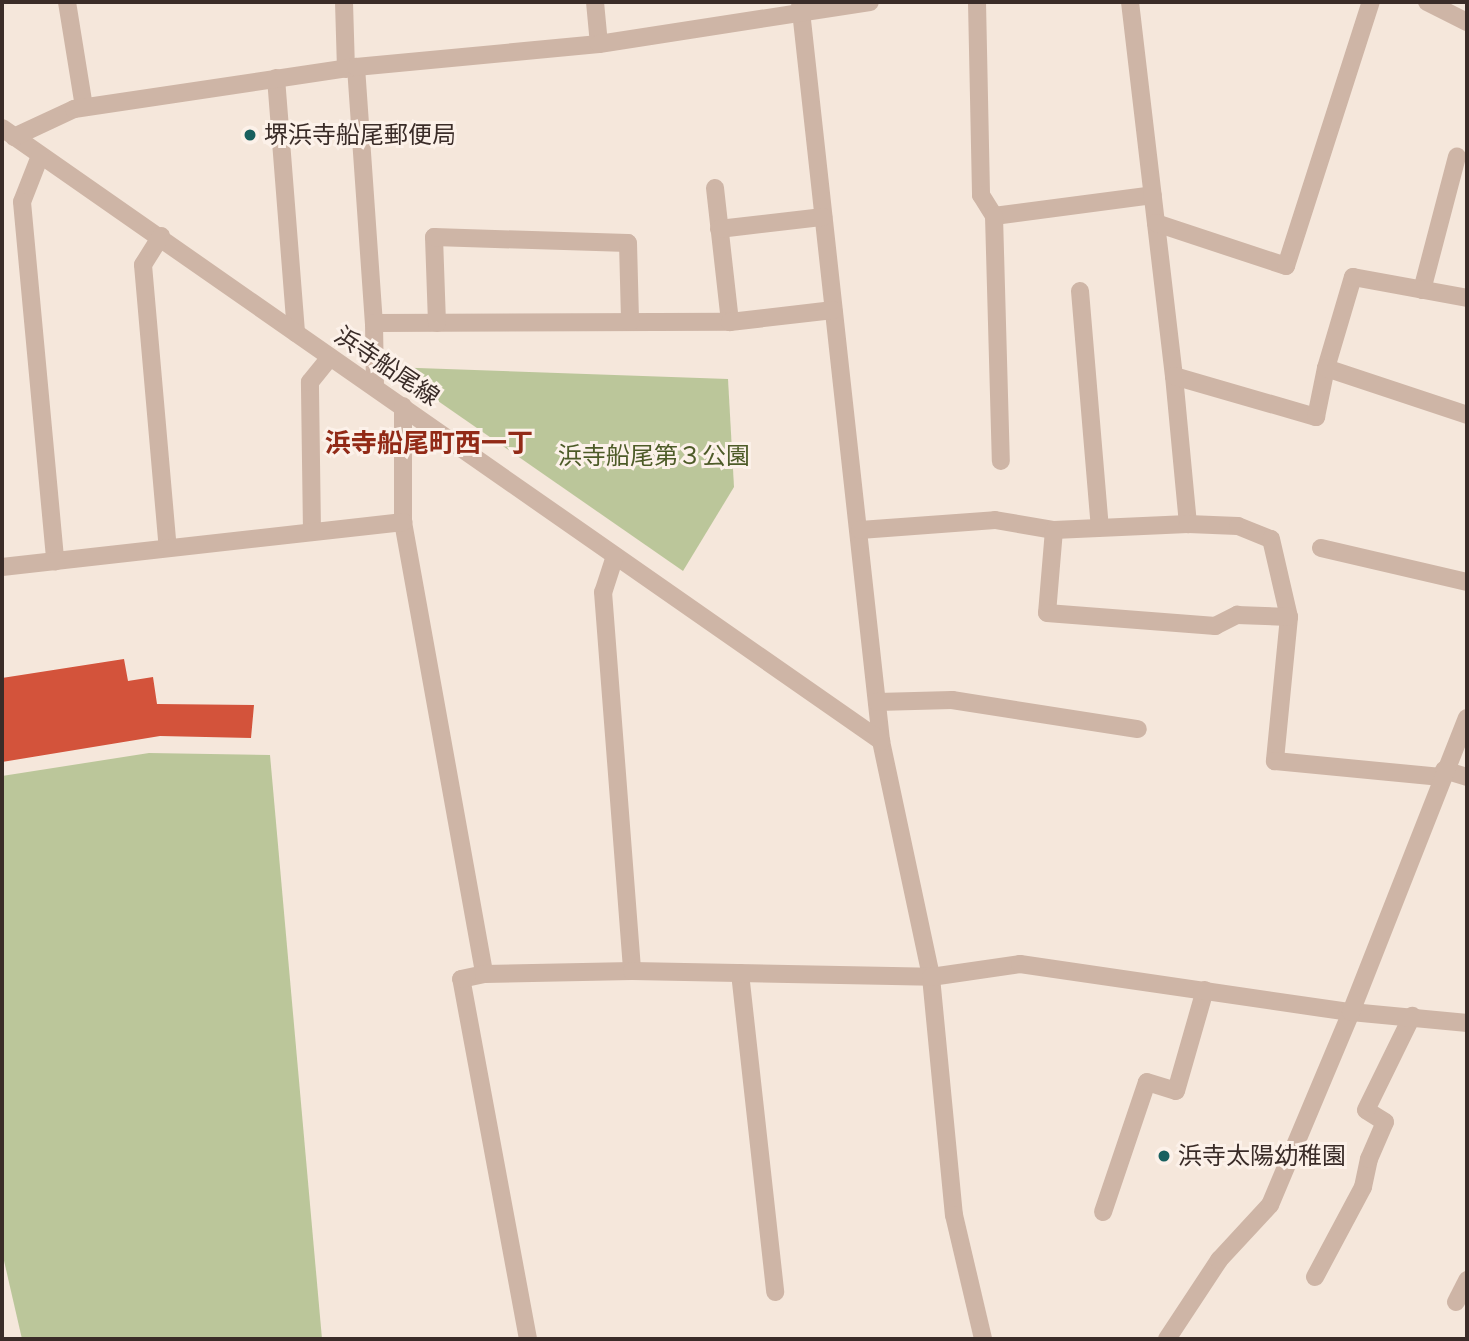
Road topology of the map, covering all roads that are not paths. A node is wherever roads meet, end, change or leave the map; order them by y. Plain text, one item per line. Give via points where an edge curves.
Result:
1 (67, 2) edge
2 (344, 2) edge
3 (595, 2) edge
4 (870, 2) edge
5 (977, 2) edge
6 (1130, 2) edge
7 (1371, 2) edge
8 (1427, 2) edge
9 (800, 6) edge
10 (1467, 22) edge
11 (599, 44) junction
12 (351, 68) junction
13 (276, 78) junction
14 (84, 107) junction
15 (8, 132) edge
16 (40, 156) junction
17 (1457, 157) dead end
18 (715, 188) dead end
19 (1153, 195) junction
20 (993, 216) junction
21 (823, 217) junction
22 (1156, 223) junction
23 (719, 229) junction
24 (160, 236) junction
25 (1422, 290) junction
26 (1080, 291) dead end
27 (1467, 298) edge
28 (833, 310) junction
29 (630, 322) junction
30 (730, 322) junction
31 (374, 323) junction
32 (437, 323) junction
33 (296, 333) junction
34 (330, 357) junction
35 (1326, 368) junction
36 (1174, 376) junction
37 (375, 386) junction
38 (403, 406) junction
39 (1466, 411) edge
40 (1001, 461) dead end
41 (403, 522) junction
42 (1188, 524) junction
43 (1100, 527) junction
44 (860, 530) junction
45 (1054, 530) junction
46 (312, 532) junction
47 (168, 548) junction
48 (1321, 548) dead end
49 (615, 556) junction
50 (55, 561) junction
51 (2, 567) edge
52 (1467, 582) edge
53 (1289, 617) junction
54 (877, 702) junction
55 (1467, 718) edge
56 (1138, 729) dead end
57 (881, 741) junction
58 (1443, 773) junction
59 (1467, 777) edge
60 (632, 971) junction
61 (740, 973) junction
62 (484, 974) junction
63 (931, 977) junction
64 (1205, 990) junction
65 (1351, 1012) junction
66 (1412, 1016) junction
67 (1467, 1023) edge
68 (1103, 1212) dead end
69 (1315, 1277) dead end
70 (1467, 1280) edge
71 (775, 1292) dead end
72 (1456, 1302) dead end
73 (528, 1339) edge
74 (983, 1339) edge
75 (1167, 1339) edge

1 - 14 street
2 - 12 street
3 - 11 street
4 - 9 street
5 - 20 street via 982,195
6 - 19 street
7 - 22 street via 1286,266
8 - 10 street
9 - 11 street
9 - 21 street
11 - 12 street
12 - 13 street
12 - 31 street
13 - 14 street
13 - 33 street
14 - 15 street
15 - 16 street, 浜寺船尾線
16 - 24 street, 浜寺船尾線
16 - 50 street via 22,202
17 - 25 street
18 - 23 street
19 - 20 street
19 - 22 street
20 - 40 street
21 - 23 street
21 - 28 street
22 - 36 street
23 - 30 street
24 - 33 street, 浜寺船尾線
24 - 47 street via 143,265
25 - 27 street
25 - 35 street via 1353,277
26 - 43 street
28 - 30 street
28 - 44 street
29 - 30 street
29 - 32 street
29 - 32 street via 628,243 434,237
31 - 32 street
31 - 37 street
33 - 34 street, 浜寺船尾線
34 - 37 street, 浜寺船尾線
34 - 46 street via 310,382
35 - 36 street via 1316,417
35 - 39 street
36 - 42 street
37 - 38 street, 浜寺船尾線
38 - 41 street
38 - 49 street, 浜寺船尾線
41 - 46 street
41 - 62 street
42 - 43 street
42 - 53 street via 1238,526 1271,539
43 - 45 street
44 - 45 street via 995,520
44 - 54 street
45 - 53 street via 1047,613 1215,626 1237,615
46 - 47 street
47 - 50 street
48 - 52 street
49 - 57 street, 浜寺船尾線
49 - 60 street via 603,592
50 - 51 street
53 - 58 street via 1275,761
54 - 56 street via 952,700
54 - 57 street
55 - 58 street
57 - 63 street
58 - 59 street
58 - 65 street
60 - 61 street
60 - 62 street
61 - 63 street
61 - 71 street
62 - 73 street via 461,979
63 - 64 street via 1020,964
63 - 74 street via 954,1215
64 - 65 street
64 - 68 street via 1176,1091 1147,1082
65 - 66 street
65 - 75 street via 1270,1205 1219,1260
66 - 67 street
66 - 69 street via 1366,1110 1385,1122 1363,1187
70 - 72 street

